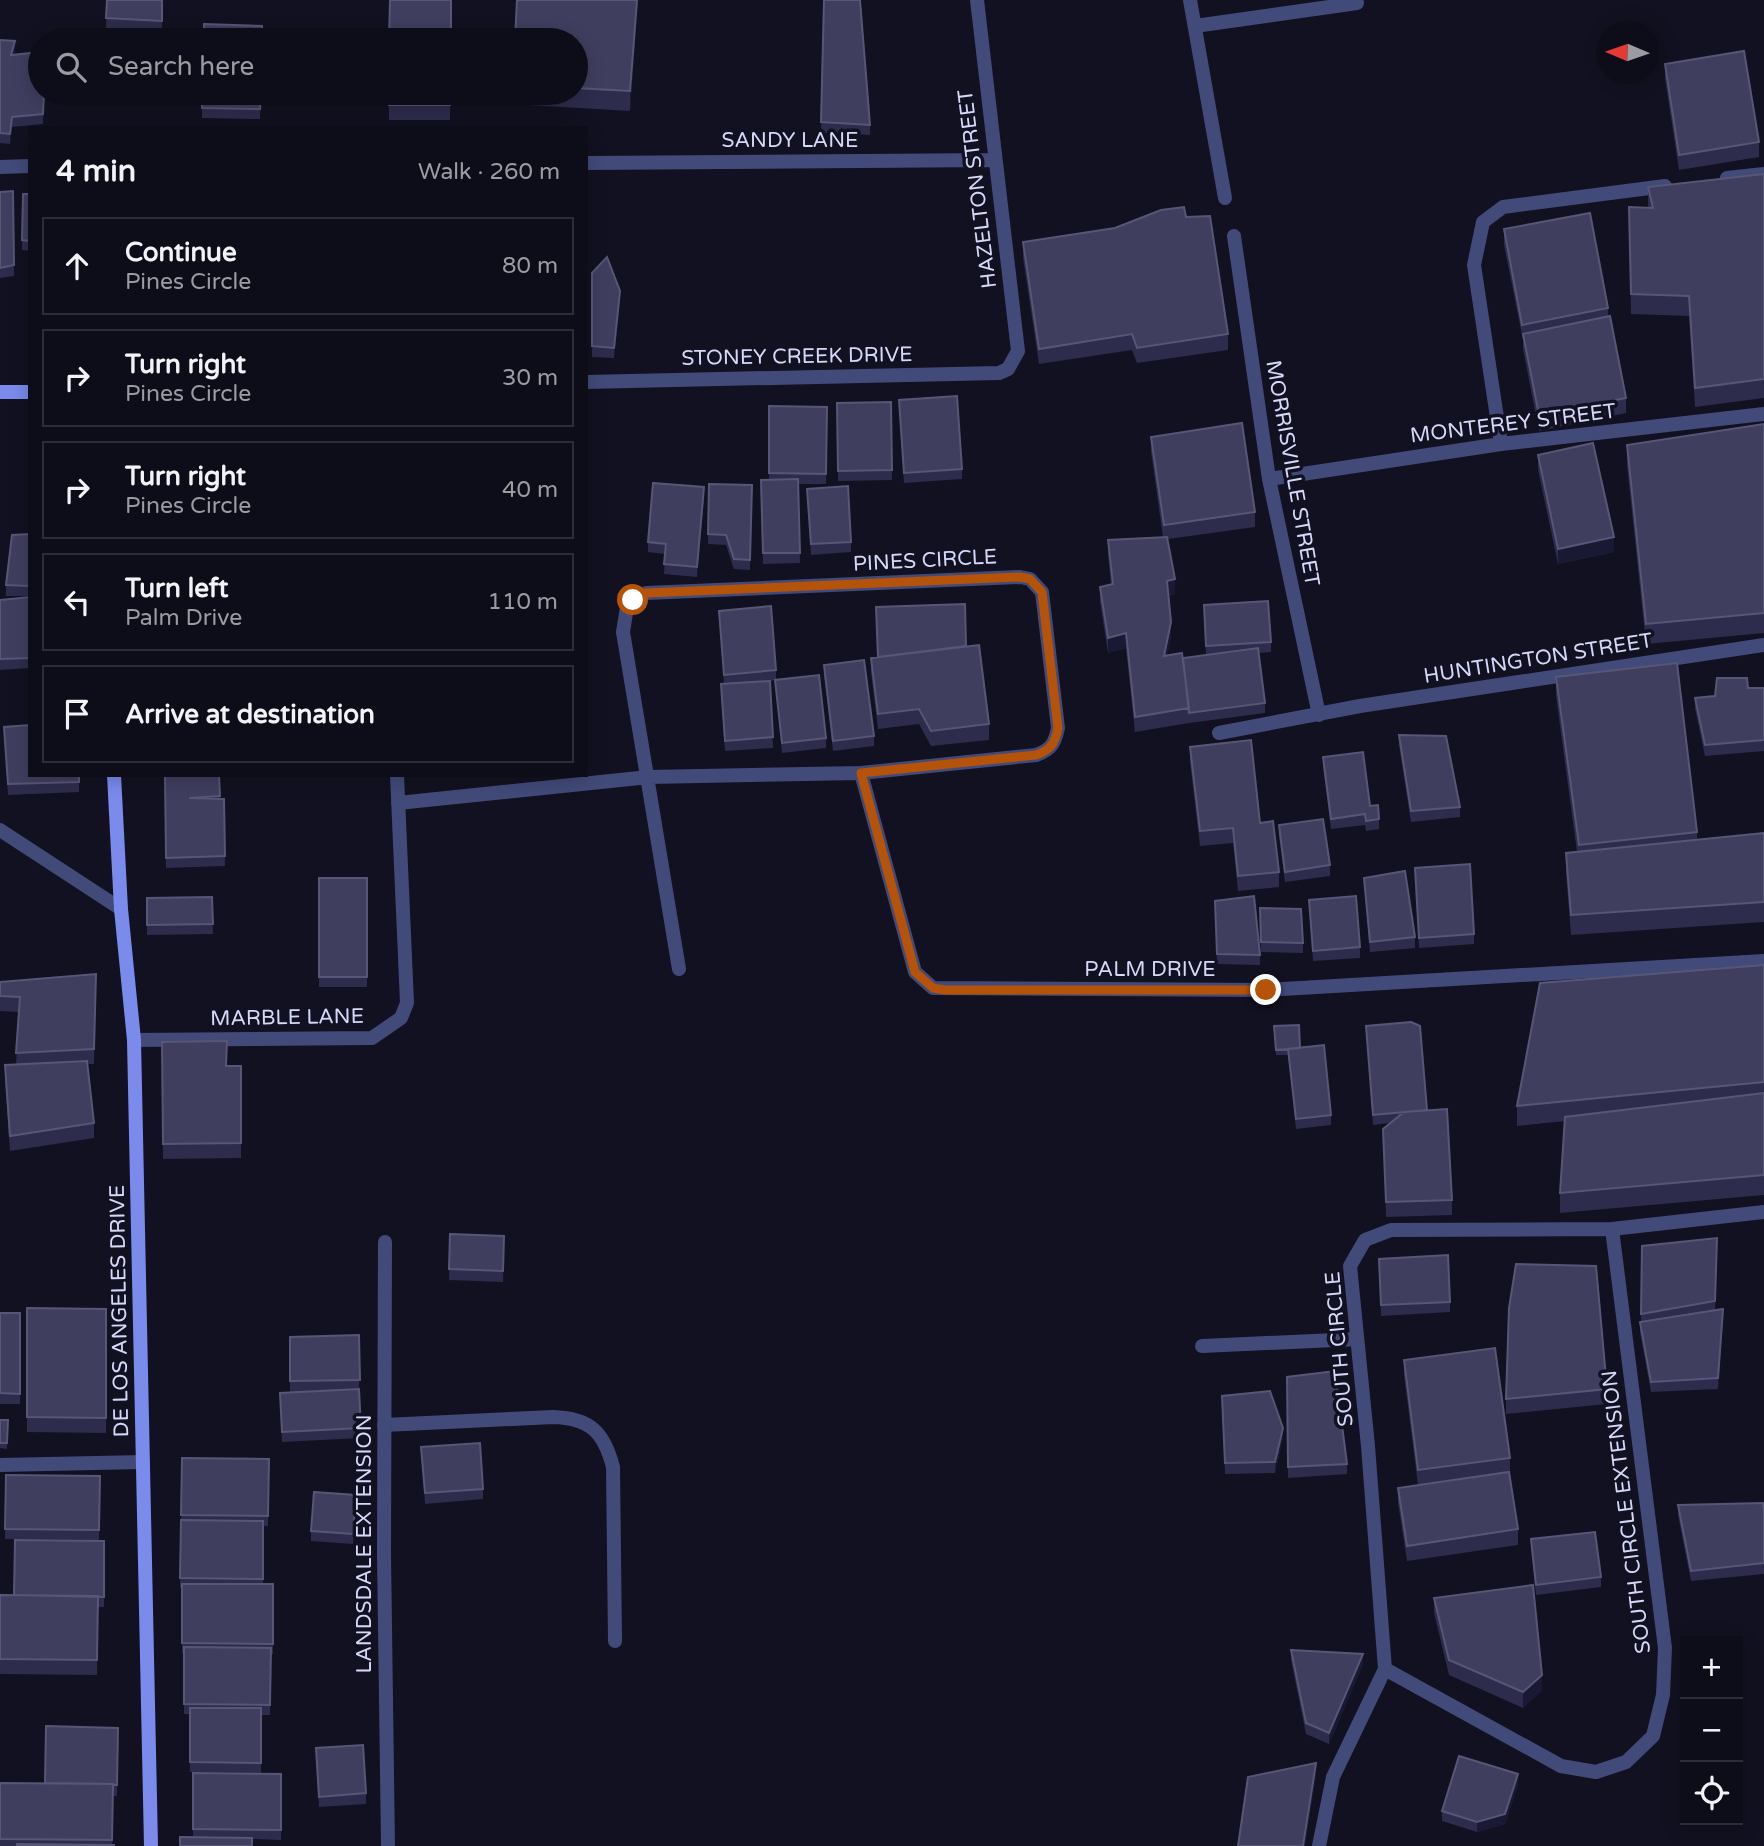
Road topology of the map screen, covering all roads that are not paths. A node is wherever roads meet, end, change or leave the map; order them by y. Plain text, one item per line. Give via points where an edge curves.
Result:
1 (977, 0) edge
2 (1191, 0) edge
3 (1357, 4) dead end
4 (1195, 26) junction
5 (993, 160) junction
6 (588, 163) edge
7 (28, 166) edge
8 (0, 167) edge
9 (1764, 174) edge
10 (1709, 181) edge
11 (1682, 184) edge
12 (1225, 198) dead end
13 (1234, 236) dead end
14 (1008, 369) joint
15 (588, 382) edge
16 (0, 392) edge
17 (28, 392) edge
18 (1764, 414) edge
19 (1502, 444) junction
20 (1269, 478) junction
21 (1764, 645) edge
22 (1319, 715) junction
23 (1219, 733) dead end
24 (861, 773) junction
25 (114, 777) edge
26 (397, 777) edge
27 (649, 777) junction
28 (398, 803) junction
29 (0, 830) edge
30 (121, 909) junction
31 (1764, 961) edge
32 (679, 969) dead end
33 (134, 1040) junction
34 (1764, 1212) edge
35 (1612, 1229) junction
36 (385, 1242) dead end
37 (1357, 1339) junction
38 (1202, 1346) dead end
39 (384, 1425) junction
40 (142, 1462) junction
41 (0, 1465) edge
42 (615, 1640) dead end
43 (1385, 1668) junction
44 (151, 1846) edge
45 (388, 1846) edge
46 (1319, 1846) edge

1 - 5 street, HAZELTON STREET
2 - 4 street
3 - 4 street
4 - 12 street
5 - 6 street, SANDY LANE
5 - 14 street, HAZELTON STREET via 1018,351
7 - 8 street
9 - 10 street
11 - 19 street via 1503,207 1483,222 1474,265
13 - 20 street, MORRISVILLE STREET
14 - 15 street, STONEY CREEK DRIVE via 999,373
16 - 17 street
18 - 19 street, MONTEREY STREET
19 - 20 street, MONTEREY STREET
20 - 22 street, MORRISVILLE STREET
21 - 22 street, HUNTINGTON STREET
22 - 23 street, HUNTINGTON STREET
24 - 27 street, PINES CIRCLE
24 - 27 street, PINES CIRCLE via 1048,751 1056,742 1058,728 1042,592 1037,584 1020,577 646,593 627,607 623,632
24 - 31 street, PALM DRIVE via 915,972 933,988 1266,990
25 - 30 street, DE LOS ANGELES DRIVE
26 - 28 street, MARBLE LANE
27 - 28 street, PINES CIRCLE
27 - 32 street, PINES CIRCLE
28 - 33 street, MARBLE LANE via 407,1003 401,1018 372,1038
29 - 30 street
30 - 33 street, DE LOS ANGELES DRIVE
33 - 40 street, DE LOS ANGELES DRIVE
34 - 35 street, SOUTH CIRCLE
35 - 37 street, SOUTH CIRCLE via 1391,1230 1365,1240 1350,1266
35 - 43 street, SOUTH CIRCLE EXTENSION via 1665,1648 1663,1695 1653,1736 1626,1762 1597,1772 1562,1766
36 - 39 street, LANDSDALE EXTENSION
37 - 38 street
37 - 43 street, SOUTH CIRCLE
39 - 42 street via 553,1417 576,1418 596,1431 608,1445 613,1467
39 - 45 street, LANDSDALE EXTENSION
40 - 41 street
40 - 44 street, DE LOS ANGELES DRIVE
43 - 46 street via 1333,1777

